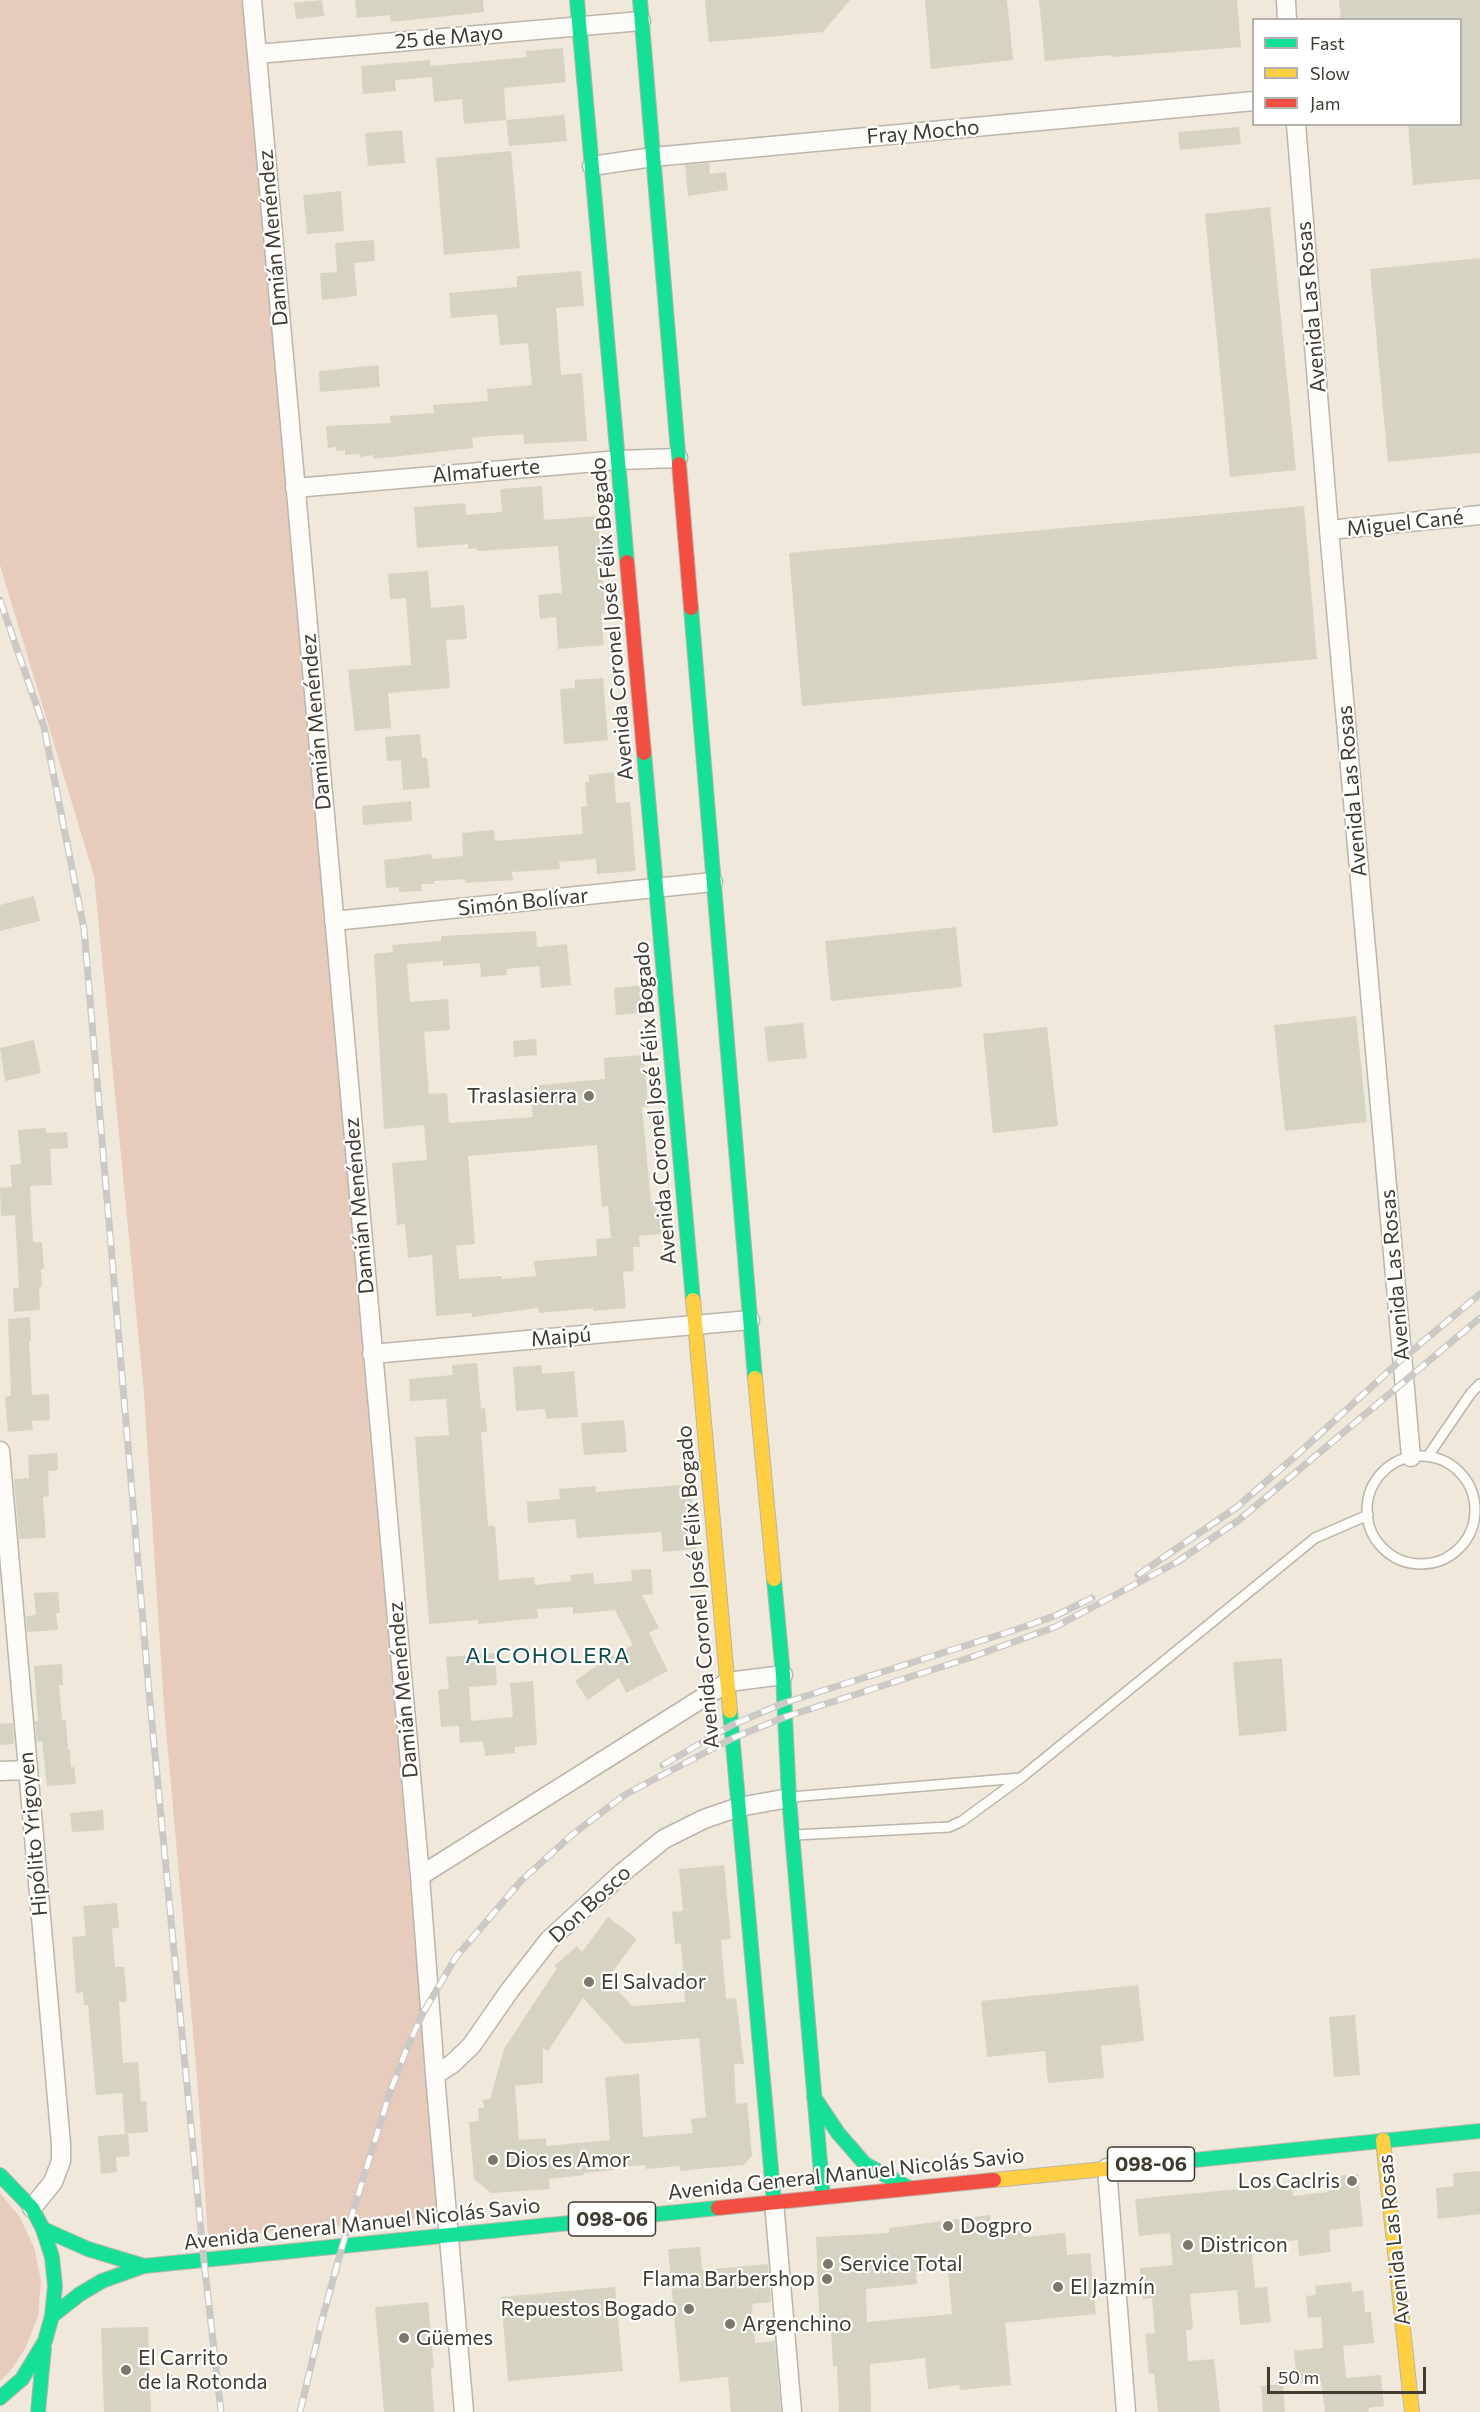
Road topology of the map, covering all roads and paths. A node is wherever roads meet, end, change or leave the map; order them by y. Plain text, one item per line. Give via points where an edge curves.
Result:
1 (252, 0) edge
2 (577, 0) edge
3 (640, 0) edge
4 (1286, 0) edge
5 (1287, 18) edge
6 (641, 21) junction
7 (580, 26) junction
8 (257, 54) junction
9 (1252, 101) edge
10 (1296, 126) edge
11 (653, 157) junction
12 (592, 166) junction
13 (678, 458) junction
14 (619, 460) junction
15 (295, 488) junction
16 (1480, 515) edge
17 (1329, 530) junction
18 (713, 882) junction
19 (657, 889) junction
20 (334, 921) junction
21 (750, 1320) junction
22 (696, 1324) junction
23 (372, 1354) junction
24 (1480, 1384) edge
25 (0, 1451) edge
26 (1420, 1456) junction
27 (1368, 1515) junction
28 (783, 1675) junction
29 (728, 1682) junction
30 (28, 1770) junction
31 (0, 1771) edge
32 (1022, 1777) junction
33 (789, 1798) junction
34 (739, 1807) junction
35 (792, 1836) junction
36 (420, 1876) junction
37 (435, 2075) junction
38 (814, 2097) junction
39 (1480, 2130) edge
40 (1383, 2140) junction
41 (1107, 2168) junction
42 (0, 2175) edge
43 (909, 2188) junction
44 (823, 2197) junction
45 (774, 2202) junction
46 (32, 2208) junction
47 (43, 2229) junction
48 (450, 2237) junction
49 (144, 2266) junction
50 (52, 2316) junction
51 (45, 2341) junction
52 (0, 2398) edge
53 (38, 2412) edge
54 (464, 2412) edge
55 (792, 2412) edge
56 (1126, 2412) edge
57 (1412, 2412) edge

1 - 8 street, Damián Menéndez
2 - 7 main road, Avenida Coronel José Félix Bogado
3 - 6 main road
4 - 5 street
6 - 7 street, 25 de Mayo
6 - 11 main road
7 - 8 street, 25 de Mayo
7 - 12 main road, Avenida Coronel José Félix Bogado
8 - 15 street, Damián Menéndez
9 - 11 street, Fray Mocho
10 - 17 street, Avenida Las Rosas
11 - 12 street, Fray Mocho
11 - 13 main road
12 - 14 main road, Avenida Coronel José Félix Bogado
13 - 14 street, Almafuerte
13 - 18 main road
14 - 15 street, Almafuerte
14 - 19 main road, Avenida Coronel José Félix Bogado
15 - 20 street, Damián Menéndez
16 - 17 street, Miguel Cané
17 - 26 street, Avenida Las Rosas
18 - 19 street, Simón Bolívar
18 - 21 main road
19 - 20 street, Simón Bolívar
19 - 22 main road, Avenida Coronel José Félix Bogado
20 - 23 street, Damián Menéndez
21 - 22 street, Maipú
21 - 28 main road
22 - 23 street, Maipú
22 - 29 main road, Avenida Coronel José Félix Bogado
23 - 36 street, Damián Menéndez
24 - 26 lane
25 - 30 street, Hipólito Yrigoyen
26 - 27 lane via 1394,1463 1381,1474 1371,1490
26 - 27 lane via 1442,1460 1457,1469 1469,1484 1474,1519 1457,1550 1441,1560 1423,1564 1404,1562 1374,1538
27 - 32 lane via 1315,1538
28 - 29 street
28 - 33 main road
29 - 34 main road, Avenida Coronel José Félix Bogado
29 - 36 street
30 - 31 street
30 - 46 street, Hipólito Yrigoyen via 61,2161 53,2182
32 - 33 lane
32 - 35 lane via 949,1827
33 - 34 street, Don Bosco
33 - 35 main road
34 - 37 street, Don Bosco via 664,1839 622,1873 549,1940 471,2046
34 - 45 main road, Avenida Coronel José Félix Bogado
35 - 38 main road
36 - 37 street, Damián Menéndez
37 - 48 street, Damián Menéndez
38 - 43 main road via 865,2164
38 - 44 main road
39 - 40 main road, Avenida General Manuel Nicolás Savio / 098-06
40 - 41 main road, Avenida General Manuel Nicolás Savio / 098-06
40 - 57 main road, Avenida Las Rosas
41 - 43 main road, Avenida General Manuel Nicolás Savio / 098-06
41 - 56 street
42 - 46 main road
43 - 44 main road, Avenida General Manuel Nicolás Savio / 098-06
44 - 45 main road, Avenida General Manuel Nicolás Savio
45 - 48 main road, Avenida General Manuel Nicolás Savio / 098-06
45 - 55 street
46 - 47 main road
47 - 49 main road, Avenida General Manuel Nicolás Savio via 88,2249
47 - 50 main road via 52,2257
48 - 49 main road, Avenida General Manuel Nicolás Savio
48 - 54 street, Damián Menéndez
49 - 50 main road, Avenida General Manuel Nicolás Savio via 102,2281
50 - 51 main road
51 - 52 main road via 22,2379
51 - 53 main road

